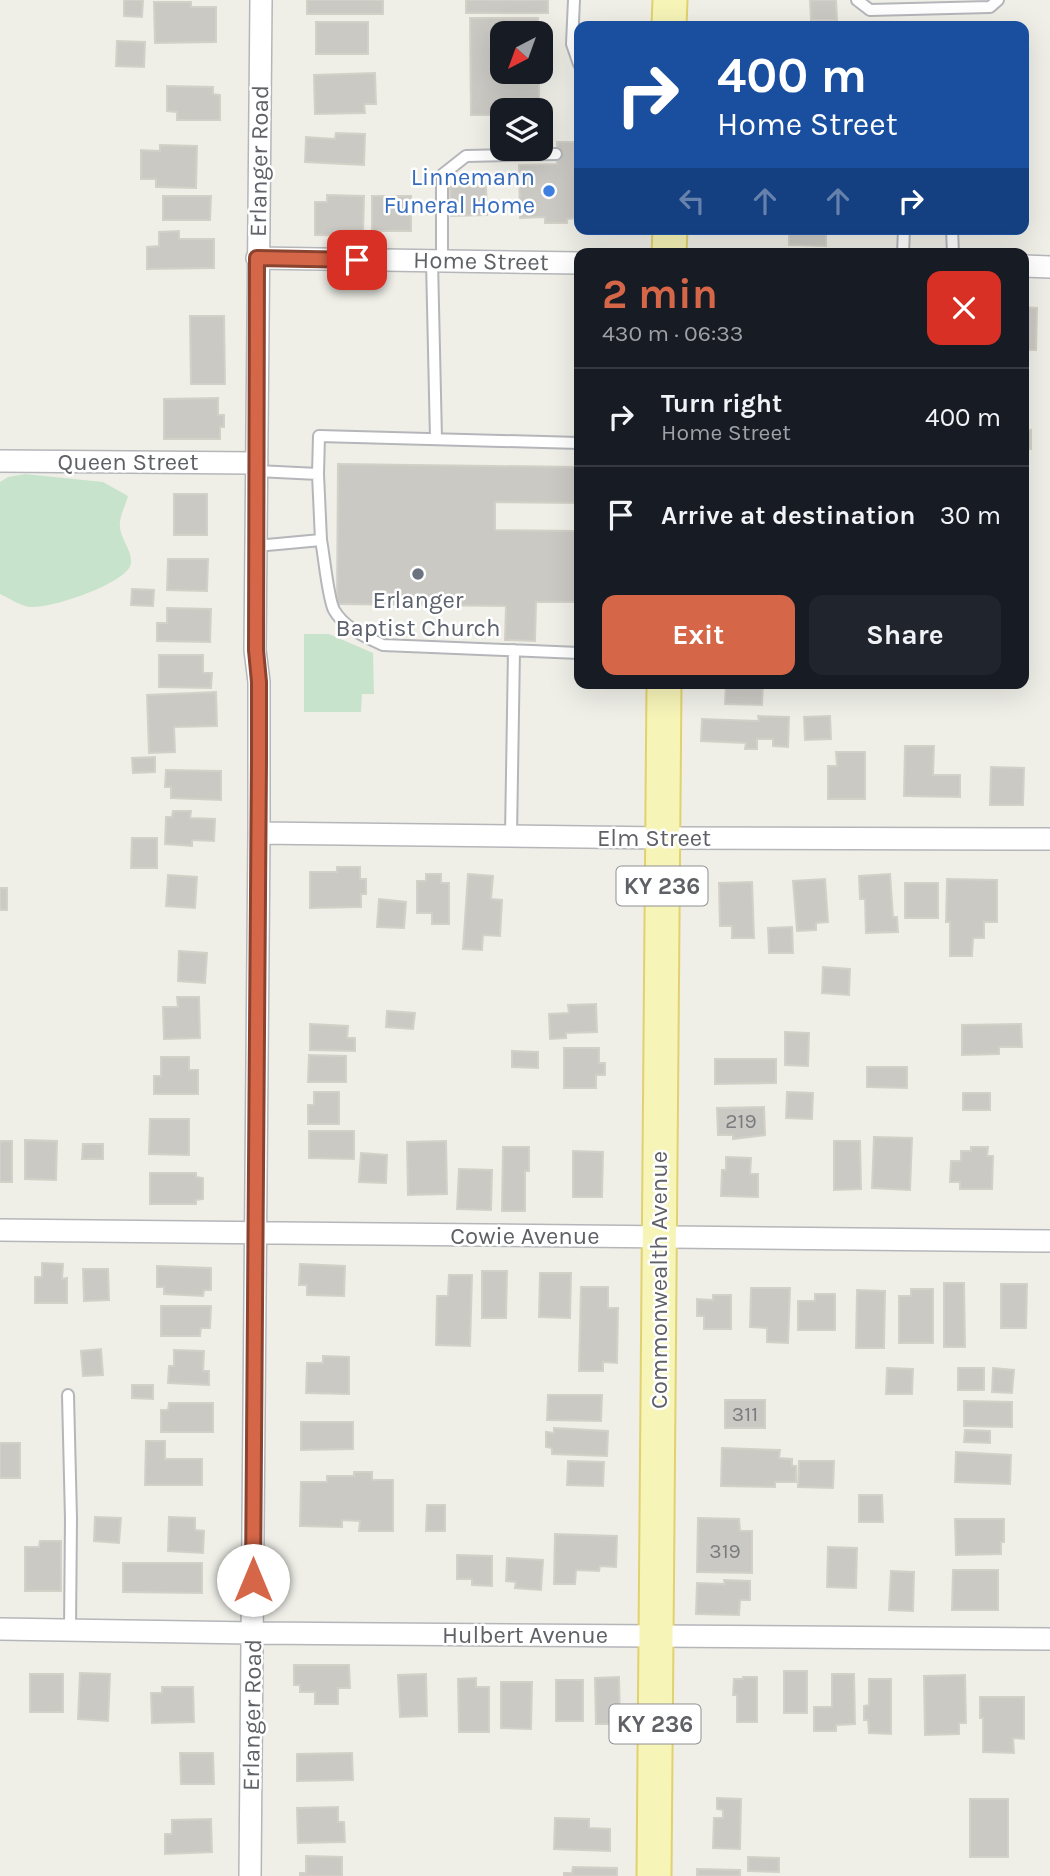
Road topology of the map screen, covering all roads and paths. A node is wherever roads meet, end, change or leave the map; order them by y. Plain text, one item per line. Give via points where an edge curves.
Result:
1 (261, 0) edge
2 (574, 0) edge
3 (670, 0) edge
4 (857, 0) edge
5 (998, 0) edge
6 (669, 21) edge
7 (574, 50) edge
8 (556, 153) dead end
9 (257, 258) junction
10 (437, 261) junction
11 (574, 263) edge
12 (1029, 267) edge
13 (1050, 267) edge
14 (436, 439) junction
15 (574, 443) edge
16 (0, 461) edge
17 (257, 467) junction
18 (318, 474) junction
19 (321, 540) junction
20 (256, 546) junction
21 (514, 650) junction
22 (574, 653) edge
23 (664, 689) edge
24 (259, 833) junction
25 (510, 836) junction
26 (662, 838) junction
27 (1050, 839) edge
28 (0, 1230) edge
29 (256, 1233) junction
30 (659, 1236) junction
31 (1050, 1241) edge
32 (68, 1395) dead end
33 (0, 1629) edge
34 (69, 1629) junction
35 (252, 1633) junction
36 (656, 1636) junction
37 (1050, 1639) edge
38 (250, 1876) edge
39 (654, 1876) edge

1 - 9 street, Erlanger Road
2 - 7 lane
3 - 6 main road
4 - 5 lane via 870,10 990,7
8 - 10 lane via 466,156 442,175
9 - 10 street, Home Street
9 - 17 street, Erlanger Road
10 - 11 street, Home Street
10 - 14 lane
12 - 13 street
14 - 15 lane
14 - 18 lane via 319,436
16 - 17 street, Queen Street
17 - 18 lane
17 - 20 street, Erlanger Road
18 - 19 lane
19 - 20 lane
19 - 21 lane via 334,609 362,635 383,645
20 - 24 street, Erlanger Road
21 - 22 lane
21 - 25 lane
23 - 26 main road, Commonwealth Avenue / KY 236
24 - 25 street, Elm Street
24 - 29 street, Erlanger Road
25 - 26 street, Elm Street
26 - 27 street, Elm Street
26 - 30 main road, Commonwealth Avenue / KY 236
28 - 29 street, Cowie Avenue
29 - 30 street, Cowie Avenue
29 - 35 street, Erlanger Road
30 - 31 street, Cowie Avenue
30 - 36 main road, Commonwealth Avenue / KY 236
32 - 34 lane
33 - 34 street, Hulbert Avenue
34 - 35 street, Hulbert Avenue
35 - 36 street, Hulbert Avenue
35 - 38 street, Erlanger Road
36 - 37 street, Hulbert Avenue
36 - 39 main road, Commonwealth Avenue / KY 236

